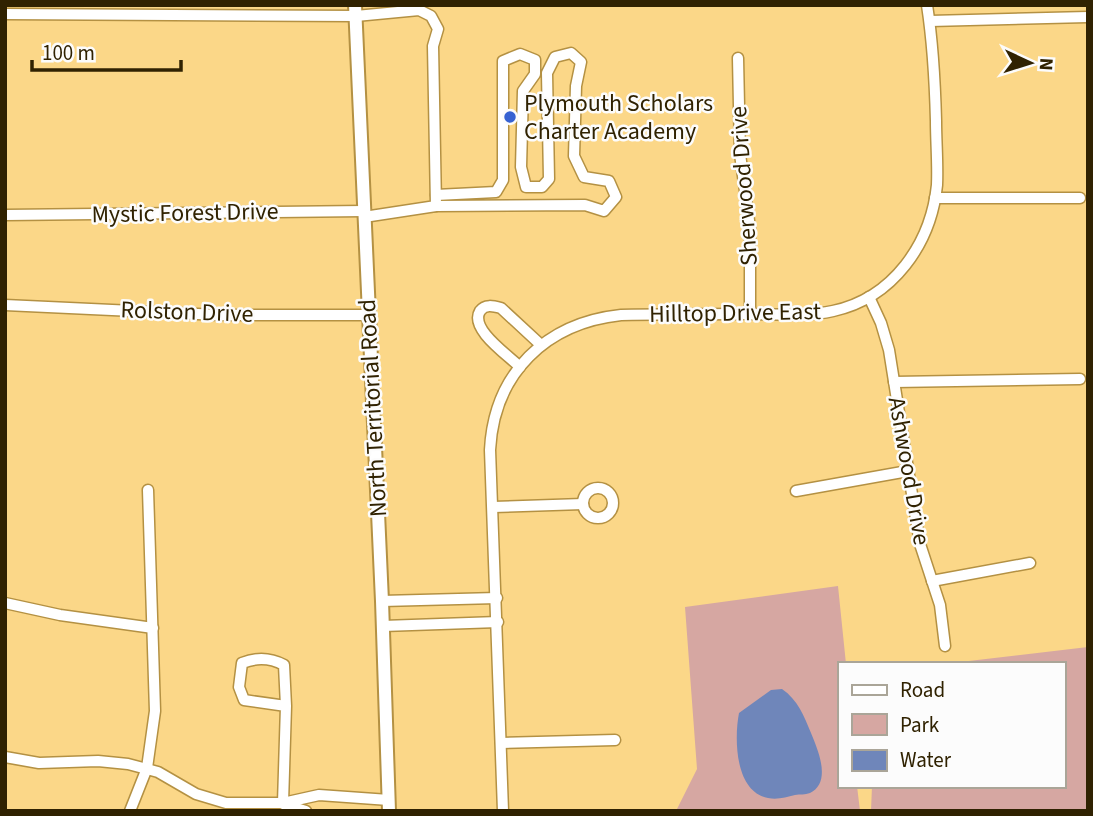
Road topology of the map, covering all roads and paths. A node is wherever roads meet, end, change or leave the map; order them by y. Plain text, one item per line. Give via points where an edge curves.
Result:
1 (927, 5) edge
2 (355, 10) edge
3 (5, 14) edge
4 (1088, 17) edge
5 (930, 21) junction
6 (738, 58) dead end
7 (436, 195) junction
8 (935, 198) junction
9 (1080, 198) dead end
10 (436, 206) junction
11 (364, 214) junction
12 (5, 215) edge
13 (869, 296) junction
14 (5, 305) edge
15 (750, 314) junction
16 (369, 315) junction
17 (541, 345) junction
18 (520, 367) junction
19 (1080, 379) dead end
20 (894, 382) junction
21 (908, 471) junction
22 (148, 490) dead end
23 (796, 491) dead end
24 (583, 504) dead end
25 (492, 508) junction
26 (1030, 563) dead end
27 (932, 581) junction
28 (497, 598) junction
29 (382, 601) junction
30 (5, 603) edge
31 (498, 622) junction
32 (383, 626) junction
33 (153, 628) junction
34 (945, 646) dead end
35 (286, 706) junction
36 (615, 740) dead end
37 (500, 743) junction
38 (5, 757) edge
39 (147, 768) junction
40 (283, 803) junction
41 (389, 805) edge
42 (130, 811) edge
43 (306, 811) edge
44 (503, 811) edge

1 - 5 street, Hilltop Drive East
2 - 3 street
2 - 7 street via 419,10 431,16 438,29 433,46
2 - 11 main road, North Territorial Road
4 - 5 street
5 - 8 street, Hilltop Drive East via 935,71
6 - 15 street, Sherwood Drive via 740,153 750,228
7 - 10 street
7 - 10 street, Mystic Forest Drive via 496,192 503,180 503,61 520,54 535,60 535,74 523,91 521,167 526,187 542,187 549,179 547,73 555,57 571,53 581,62 574,156 584,177 609,181 616,197 604,211 585,205
8 - 9 street
8 - 13 street, Hilltop Drive East via 912,257
10 - 11 street, Mystic Forest Drive
11 - 12 street, Mystic Forest Drive
11 - 16 main road, North Territorial Road
13 - 15 street, Hilltop Drive East via 824,313
13 - 20 street, Ashwood Drive via 885,336
14 - 16 street, Rolston Drive via 219,315
15 - 17 street, Hilltop Drive East via 600,317 570,327
16 - 29 main road, North Territorial Road
17 - 18 street, Hilltop Drive East
17 - 18 street via 500,307 492,305 479,312 480,330
18 - 25 street, Hilltop Drive East via 502,396 493,426
19 - 20 street
20 - 21 street, Ashwood Drive
21 - 23 street
21 - 27 street, Ashwood Drive via 920,544
22 - 33 street
24 - 25 street
25 - 28 street, Hilltop Drive East
26 - 27 street
27 - 34 street, Ashwood Drive
28 - 29 street
28 - 31 street, Hilltop Drive East
29 - 32 main road, North Territorial Road
30 - 33 street
31 - 32 street
31 - 37 street, Hilltop Drive East
32 - 41 main road, North Territorial Road
33 - 39 street via 155,711
35 - 35 street via 284,666 273,659 242,663 239,687 244,700
35 - 40 street
36 - 37 street
37 - 44 street, Hilltop Drive East
38 - 39 street
39 - 40 street via 208,799
39 - 42 street
40 - 41 street via 319,795
40 - 43 street

